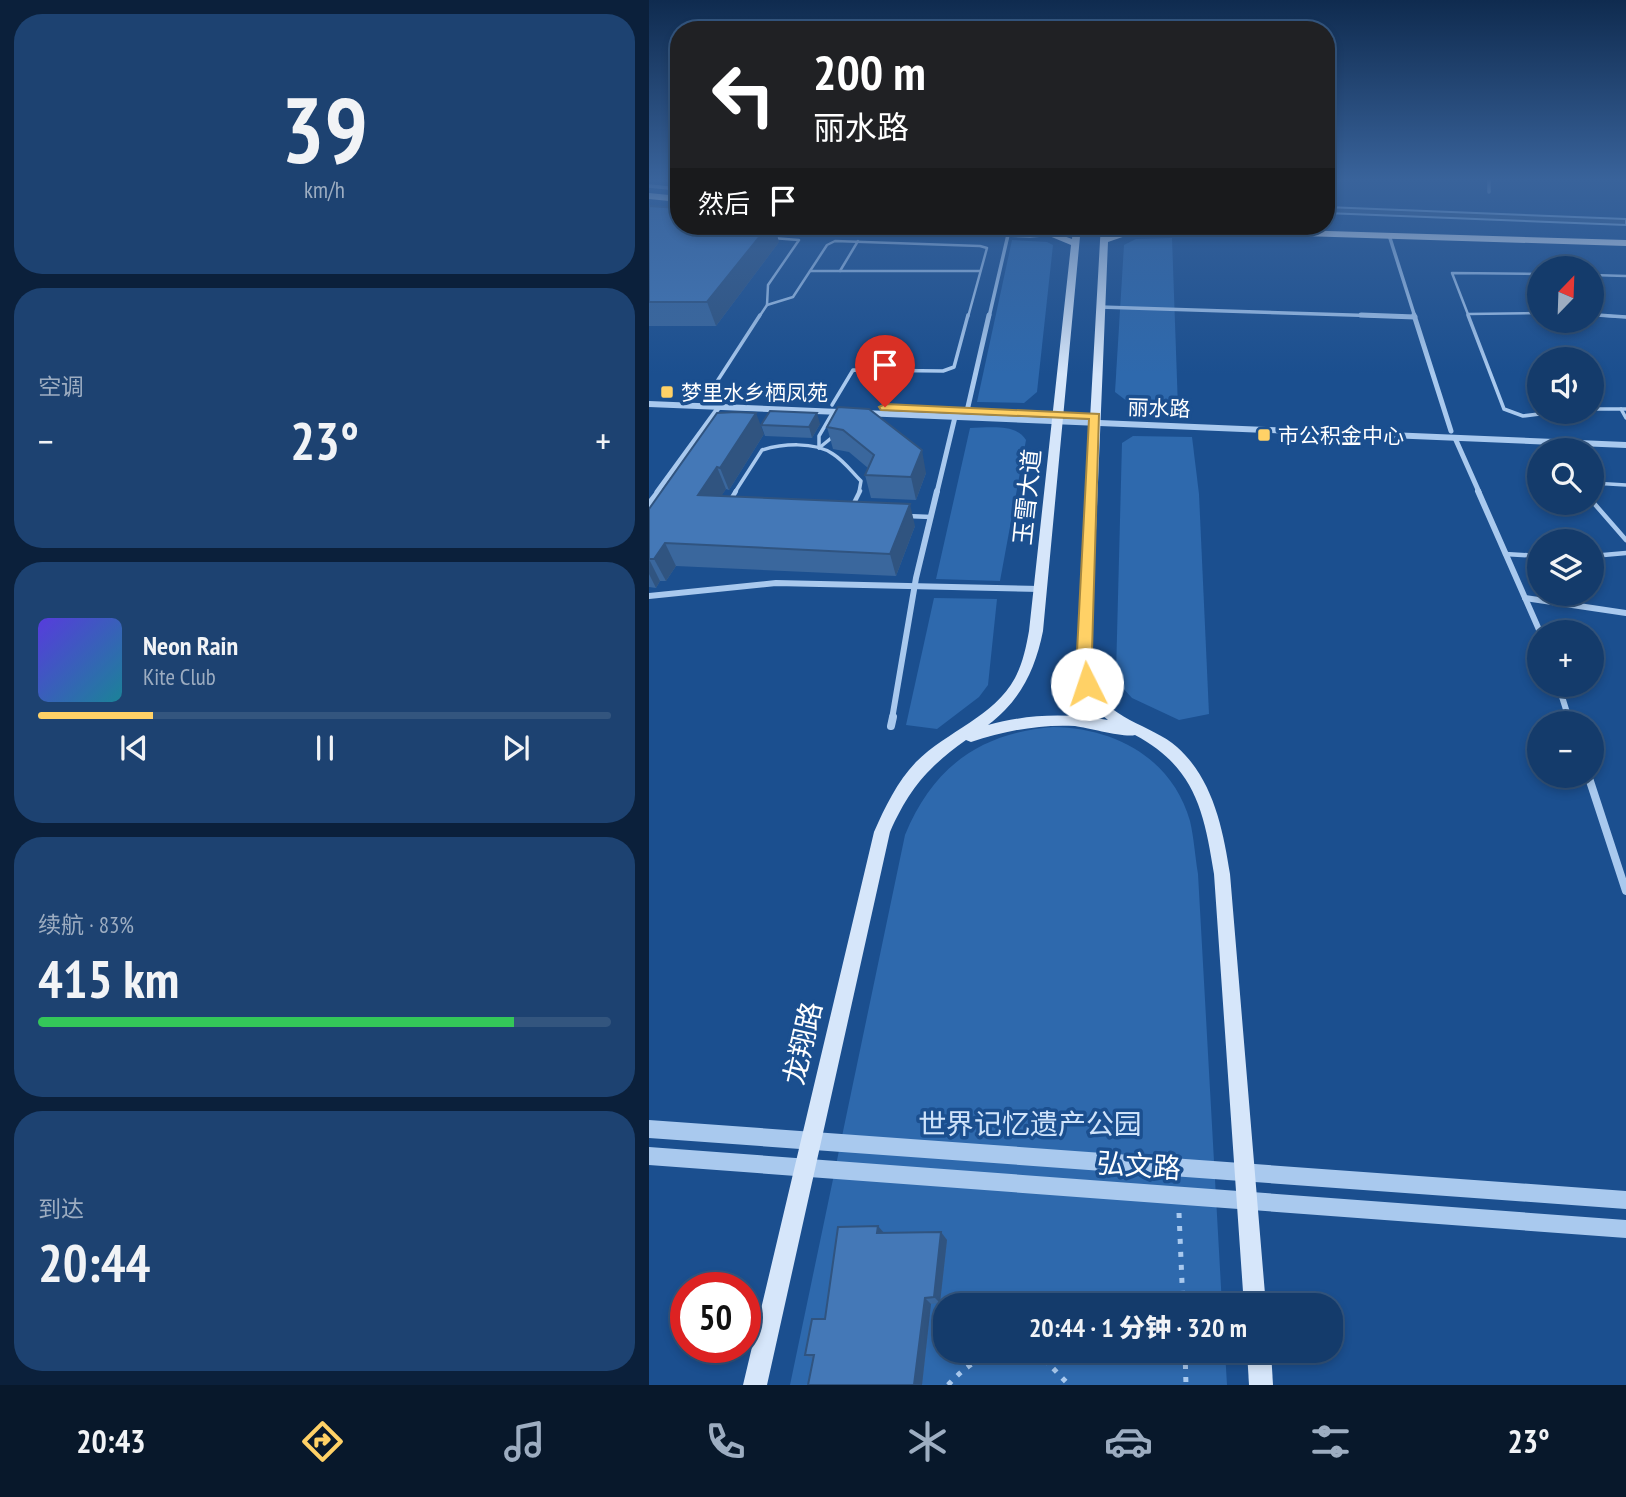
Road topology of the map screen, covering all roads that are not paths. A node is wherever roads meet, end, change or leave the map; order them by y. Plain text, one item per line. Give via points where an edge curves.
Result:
1 (1075, 244) edge
2 (796, 245) edge
3 (827, 245) edge
4 (856, 245) edge
5 (934, 245) edge
6 (1006, 245) edge
7 (1104, 245) edge
8 (1392, 245) edge
9 (810, 271) junction
10 (840, 271) junction
11 (980, 271) junction
12 (1527, 274) edge
13 (1605, 275) edge
14 (1626, 276) edge
15 (767, 305) junction
16 (1101, 307) junction
17 (1527, 313) edge
18 (1468, 314) junction
19 (1605, 316) edge
20 (1415, 317) junction
21 (1626, 317) edge
22 (649, 398) edge
23 (705, 400) junction
24 (649, 404) edge
25 (719, 407) junction
26 (832, 408) junction
27 (1604, 409) edge
28 (1623, 409) edge
29 (967, 411) junction
30 (1527, 416) edge
31 (955, 417) junction
32 (1058, 418) junction
33 (1626, 418) edge
34 (1095, 419) junction
35 (838, 428) edge
36 (1453, 434) junction
37 (1626, 438) edge
38 (1626, 445) edge
39 (819, 448) junction
40 (1604, 484) edge
41 (1626, 485) edge
42 (649, 503) edge
43 (730, 507) edge
44 (862, 513) edge
45 (903, 515) edge
46 (1604, 515) edge
47 (931, 517) junction
48 (1626, 540) edge
49 (1626, 553) edge
50 (1505, 554) junction
51 (1604, 554) edge
52 (1527, 555) edge
53 (914, 586) junction
54 (1040, 589) junction
55 (649, 596) edge
56 (1525, 598) junction
57 (1626, 613) edge
58 (1535, 620) edge
59 (891, 726) dead end
60 (956, 741) junction
61 (1161, 742) junction
62 (1592, 788) edge
63 (1626, 891) edge
64 (649, 1129) edge
65 (810, 1141) junction
66 (649, 1156) edge
67 (804, 1168) junction
68 (1245, 1172) junction
69 (1626, 1200) edge
70 (1247, 1201) junction
71 (1626, 1229) edge
72 (1254, 1293) edge
73 (1260, 1363) edge
74 (755, 1385) edge
75 (1261, 1385) edge

1 - 32 main road, 玉雪大道
2 - 15 lane via 769,285
3 - 9 lane
4 - 10 lane
5 - 11 lane via 984,247
6 - 29 street
7 - 16 main road
8 - 20 street
9 - 10 lane
9 - 15 lane via 793,297
10 - 11 lane
11 - 26 lane via 954,367 942,371 853,370
12 - 18 lane via 1452,273
13 - 14 lane
15 - 23 lane
16 - 20 street
16 - 34 main road
17 - 18 lane
18 - 30 lane via 1504,409
19 - 21 lane
20 - 36 street
22 - 23 street, 丽水路
23 - 26 street, 丽水路
24 - 25 street, 丽水路
25 - 26 street, 丽水路
25 - 42 street
26 - 29 street, 丽水路
26 - 31 street, 丽水路 via 845,416
26 - 39 lane via 819,436
27 - 28 lane
28 - 33 lane
29 - 32 street, 丽水路
31 - 32 street, 丽水路
31 - 47 street
32 - 34 street, 丽水路
32 - 54 main road, 玉雪大道
34 - 36 street, 丽水路
34 - 61 main road via 1084,652 1087,684 1096,702
35 - 39 lane
36 - 37 street, 丽水路
36 - 38 street, 丽水路
36 - 50 street
39 - 43 lane via 772,446 762,450
39 - 44 lane via 829,451 861,481 849,513
40 - 41 lane
45 - 47 lane
46 - 48 lane
47 - 53 street
49 - 51 lane
50 - 52 lane
50 - 56 street
53 - 54 street
53 - 55 street via 776,583
53 - 59 street
54 - 60 main road, 玉雪大道 via 1034,646 1020,685 998,711
56 - 57 street
56 - 58 street
60 - 61 main road via 1008,726 1060,721 1122,729
60 - 65 main road, 龙翔路 via 917,772 882,832
61 - 68 main road via 1200,788 1216,831
62 - 63 street
64 - 65 street, 弘文路
65 - 67 main road, 龙翔路
65 - 68 street, 弘文路
66 - 67 street, 弘文路
67 - 70 street, 弘文路
67 - 74 main road, 龙翔路
68 - 69 street, 弘文路
68 - 70 main road
70 - 71 street, 弘文路
70 - 72 main road
73 - 75 main road

